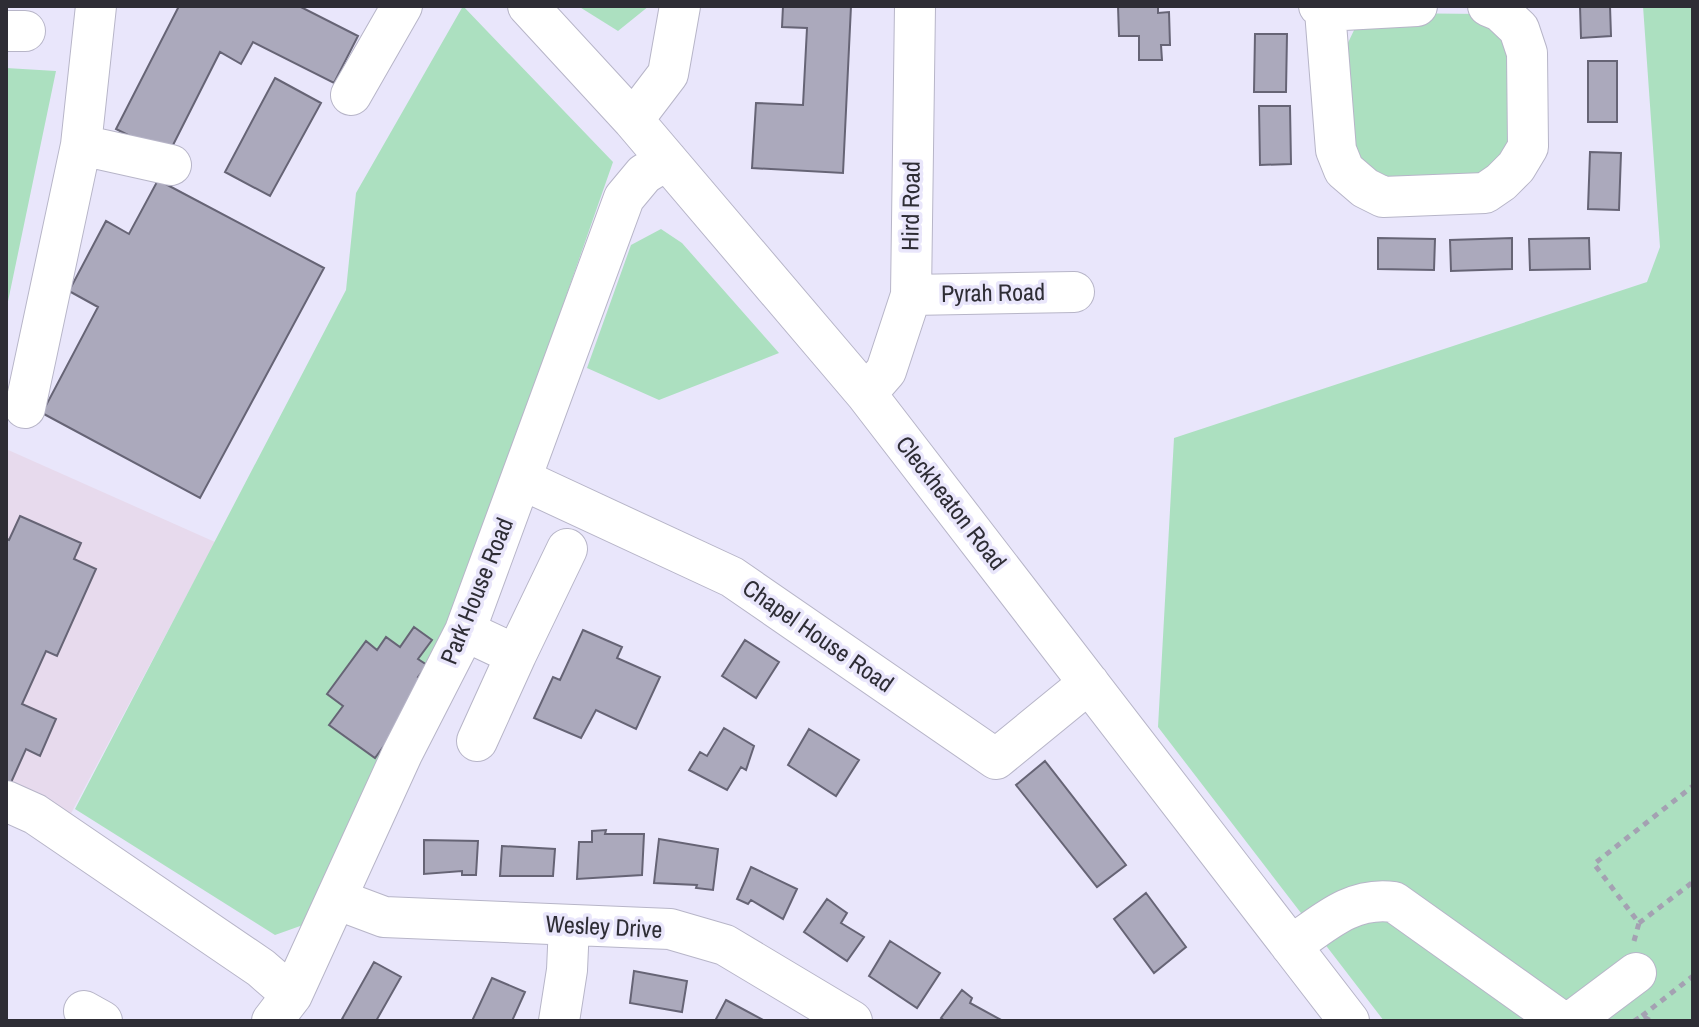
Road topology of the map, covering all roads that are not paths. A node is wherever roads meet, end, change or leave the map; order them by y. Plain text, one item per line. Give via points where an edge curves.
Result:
1 (96, 6) edge
2 (402, 6) edge
3 (528, 6) edge
4 (680, 6) edge
5 (915, 6) edge
6 (1417, 6) edge
7 (1488, 6) edge
8 (1322, 8) edge
9 (351, 95) dead end
10 (633, 120) junction
11 (81, 145) junction
12 (667, 160) junction
13 (171, 165) dead end
14 (1074, 292) dead end
15 (911, 295) junction
16 (866, 394) junction
17 (25, 408) dead end
18 (521, 479) junction
19 (567, 549) dead end
20 (465, 631) junction
21 (516, 655) junction
22 (1089, 683) junction
23 (477, 741) dead end
24 (6, 801) edge
25 (336, 899) junction
26 (569, 925) junction
27 (1291, 946) junction
28 (1634, 963) road end
29 (282, 1008) edge
30 (849, 1020) edge
31 (559, 1021) edge
32 (1349, 1021) edge
33 (1561, 1021) edge
34 (1572, 1021) edge

1 - 11 street
2 - 9 street
3 - 10 street, Cleckheaton Road
4 - 10 street via 668,74
5 - 15 street, Hird Road via 901,232
6 - 8 street
7 - 8 street via 1519,29 1527,53 1528,147 1516,167 1485,193 1383,197 1344,170 1336,150
10 - 12 street, Cleckheaton Road
11 - 13 street
11 - 17 street
12 - 16 street, Cleckheaton Road
12 - 18 street, Park House Road via 644,174 624,198
14 - 15 street, Pyrah Road
15 - 16 street, Hird Road via 886,371
16 - 22 street, Cleckheaton Road
18 - 20 street, Park House Road
18 - 22 street, Chapel House Road via 732,577 996,759
19 - 21 street
20 - 21 street
20 - 25 street, Park House Road
21 - 23 street
22 - 27 street, Cleckheaton Road
24 - 29 street via 47,822 261,968
25 - 26 street, Wesley Drive via 384,917
25 - 29 street, Park House Road
26 - 30 street, Wesley Drive via 670,929 725,945
26 - 31 street
27 - 32 street, Cleckheaton Road
27 - 33 street via 1334,916 1371,899 1394,902
28 - 34 street

